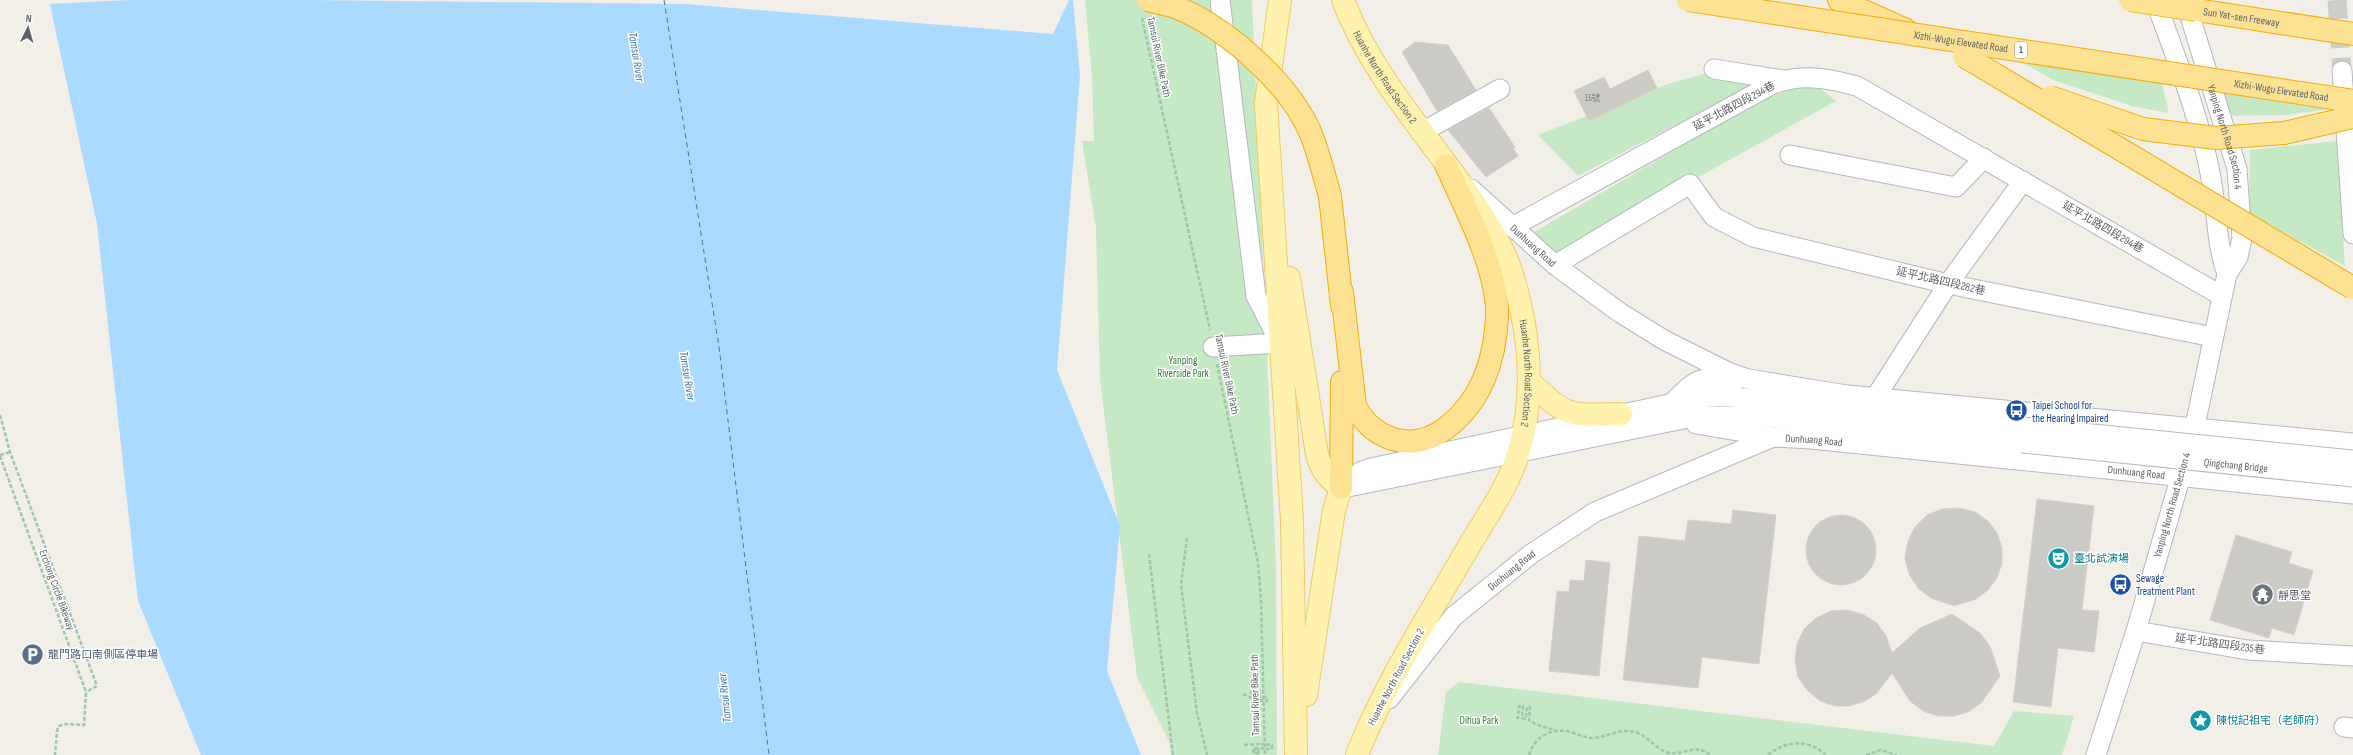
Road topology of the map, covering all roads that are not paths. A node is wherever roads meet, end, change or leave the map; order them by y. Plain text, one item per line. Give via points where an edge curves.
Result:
1 (1220, 0) edge
2 (1280, 0) edge
3 (1343, 0) edge
4 (1688, 0) edge
5 (1839, 0) edge
6 (2130, 0) edge
7 (2155, 0) edge
8 (2190, 5) edge
9 (1145, 8) edge
10 (2353, 34) edge
11 (1964, 56) junction
12 (1714, 69) dead end
13 (2342, 71) tunnel mouth
14 (1783, 80) junction
15 (1500, 89) dead end
16 (2353, 101) edge
17 (2353, 117) edge
18 (1422, 132) junction
19 (1268, 149) junction
20 (1790, 155) dead end
21 (1984, 158) junction
22 (1446, 165) junction
23 (2023, 181) junction
24 (1512, 227) junction
25 (2353, 234) edge
26 (1555, 265) junction
27 (2227, 274) junction
28 (1948, 284) junction
29 (2353, 288) edge
30 (1342, 292) junction
31 (2222, 296) junction
32 (2213, 337) junction
33 (1280, 343) junction
34 (1213, 347) road end
35 (1529, 381) junction
36 (1792, 388) junction
37 (1875, 398) junction
38 (1673, 411) junction
39 (1622, 414) junction
40 (2196, 428) junction
41 (2023, 435) junction
42 (1774, 438) junction
43 (2353, 443) edge
44 (1521, 444) junction
45 (2353, 460) edge
46 (2180, 477) junction
47 (2353, 477) edge
48 (1341, 488) junction
49 (2353, 494) edge
50 (2136, 631) junction
51 (2353, 656) edge
52 (1372, 721) junction
53 (1297, 755) edge
54 (1357, 755) edge
55 (2096, 755) edge

1 - 33 street via 1256,296
2 - 19 main road via 1266,103
3 - 18 main road, Huanhe North Road Section 2 via 1389,89
4 - 16 highway, Xizhi-Wugu Elevated Road / 1, bridge
5 - 11 highway
6 - 8 highway, Sun Yat-sen Freeway, bridge
7 - 27 street, Yanping North Road Section 4 via 2192,104 2211,177 2221,257
8 - 10 highway, Sun Yat-sen Freeway
8 - 27 street, Yanping North Road Section 4 via 2237,168 2242,238 2238,257
9 - 30 highway, bridge via 1178,8 1224,35 1260,64 1298,109 1311,134 1330,196
11 - 17 highway, bridge via 2054,98 2142,129 2216,138 2284,132
11 - 29 highway, bridge
12 - 14 street
13 - 25 street
14 - 21 street, 延平北路四段294巷 via 1800,77 1826,78 1857,86
14 - 24 street, 延平北路四段294巷
15 - 18 street
18 - 22 main road, Huanhe North Road Section 2
19 - 33 main road
19 - 48 main road via 1316,454 1321,468 1330,480
20 - 21 street via 1956,187
21 - 23 street, 延平北路四段294巷
22 - 24 street, Dunhuang Road
22 - 30 highway via 1484,256 1494,291 1497,315 1494,345 1483,380 1458,418 1433,436 1417,441 1381,435 1361,417 1356,406
22 - 35 main road, Huanhe North Road Section 2 via 1489,225 1503,250 1520,301 1528,348
23 - 28 street
23 - 31 street, 延平北路四段294巷
24 - 26 street, Dunhuang Road
26 - 28 street, 延平北路四段282巷 via 1690,184 1714,217 1753,237
26 - 36 street, Dunhuang Road via 1619,312 1664,340 1730,373
27 - 31 street, Yanping North Road Section 4
28 - 32 street, 延平北路四段282巷
28 - 37 street
30 - 48 highway
31 - 32 street, Yanping North Road Section 4
32 - 40 street, Yanping North Road Section 4
33 - 34 street
33 - 53 main road via 1292,521
35 - 39 main road via 1550,402 1570,414
35 - 44 main road, Huanhe North Road Section 2
36 - 37 street, Dunhuang Road
36 - 38 street via 1701,378 1692,383
37 - 40 street, Dunhuang Road
38 - 39 street
38 - 41 street via 1721,396
38 - 42 street
38 - 44 street
39 - 44 street
40 - 43 street, Dunhuang Road
40 - 46 street, Yanping North Road Section 4
41 - 45 street, Qingchang Bridge, bridge
41 - 47 street, Qingchang Bridge, bridge
42 - 46 street, Dunhuang Road via 1811,439
42 - 52 street, Dunhuang Road via 1595,512 1531,554 1454,616
44 - 48 street
44 - 52 main road, Huanhe North Road Section 2 via 1506,482 1398,669
46 - 49 street, Dunhuang Road
46 - 50 street, Yanping North Road Section 4
48 - 53 main road via 1334,510
50 - 51 street, 延平北路四段235巷 via 2248,650
50 - 55 street, Yanping North Road Section 4
52 - 54 main road, Huanhe North Road Section 2

